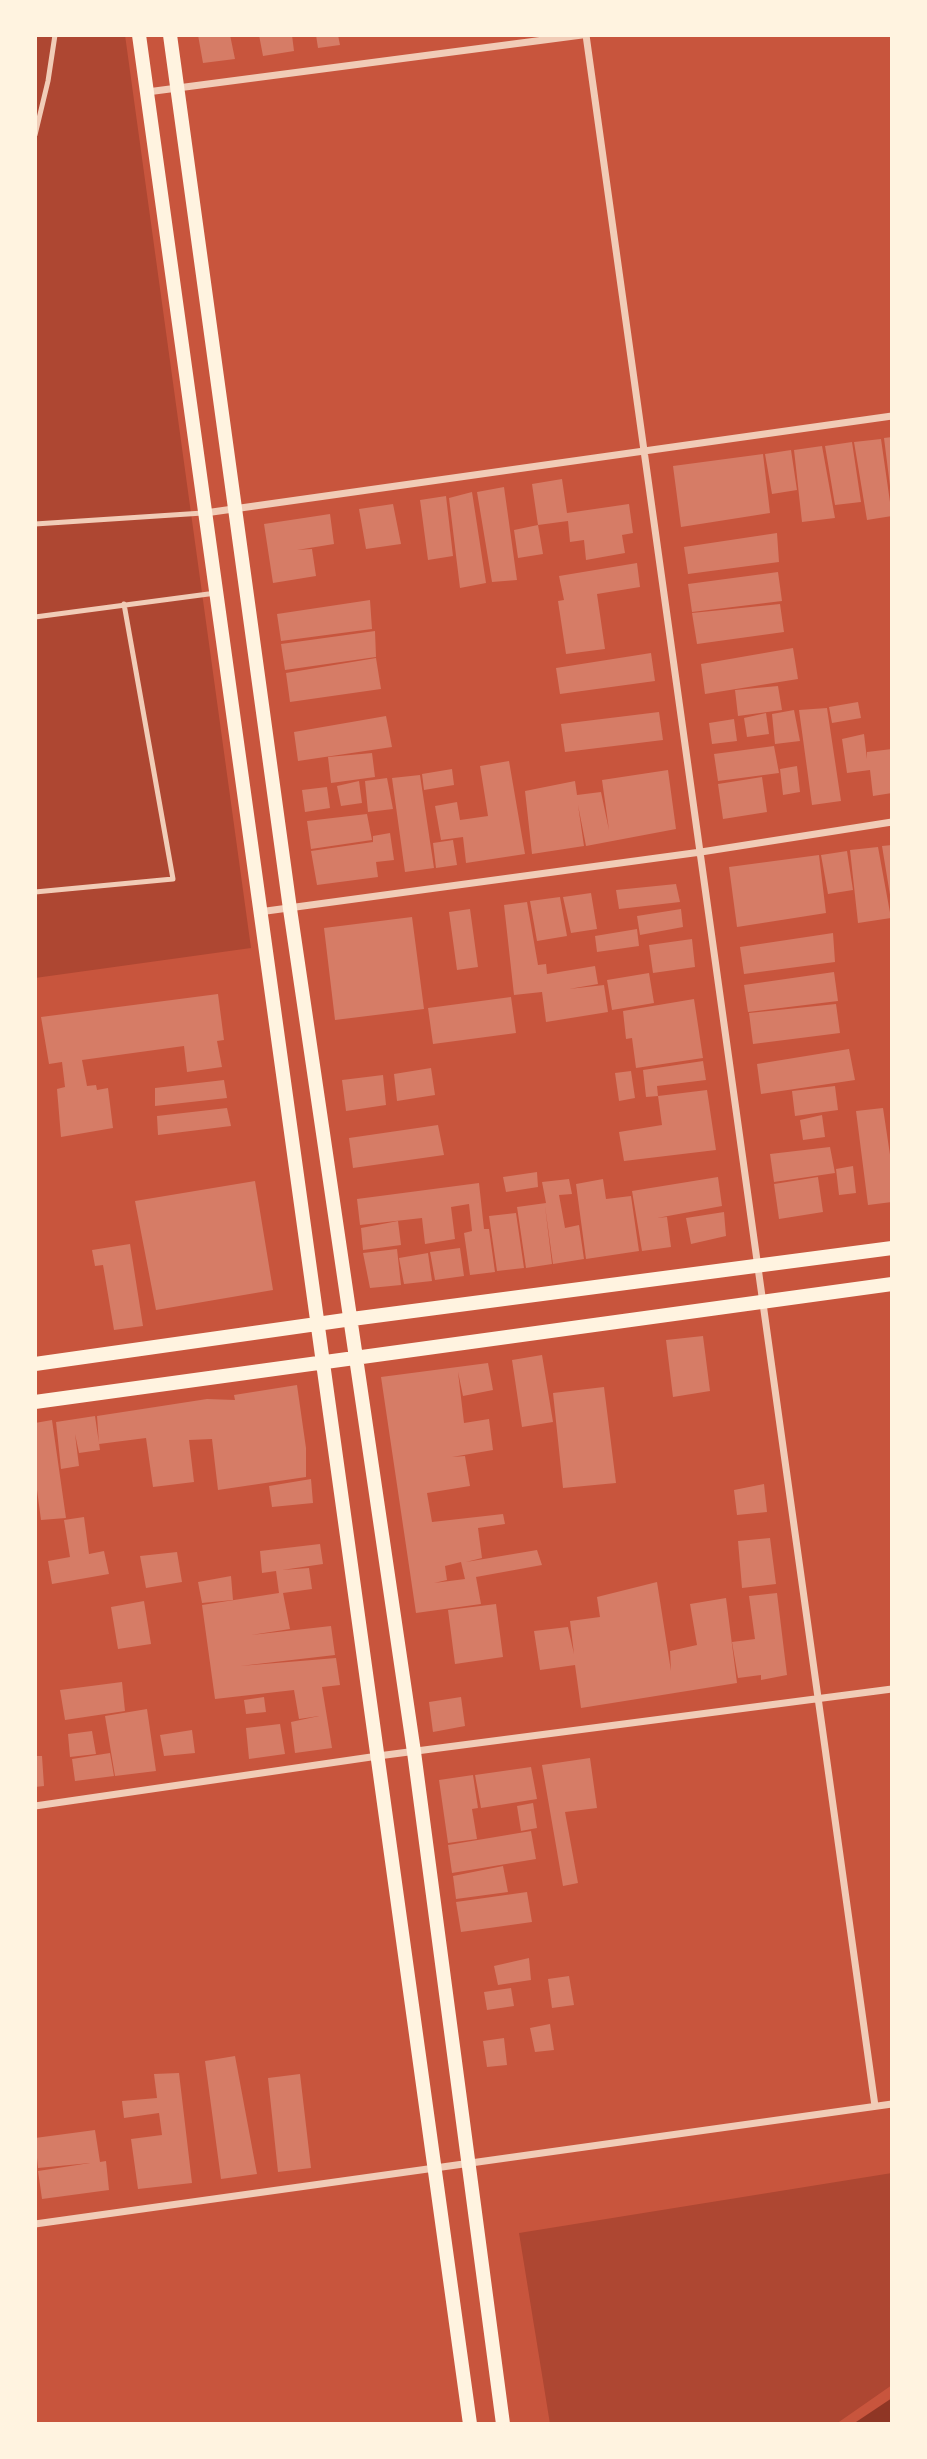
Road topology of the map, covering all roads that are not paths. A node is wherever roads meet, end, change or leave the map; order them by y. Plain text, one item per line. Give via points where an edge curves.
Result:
1 (55, 35) edge
2 (139, 35) edge
3 (170, 35) edge
4 (584, 35) edge
5 (178, 88) junction
6 (146, 92) junction
7 (35, 135) edge
8 (892, 416) edge
9 (643, 449) junction
10 (234, 508) junction
11 (205, 513) junction
12 (35, 524) edge
13 (216, 593) junction
14 (124, 604) junction
15 (35, 617) edge
16 (892, 822) edge
17 (701, 852) junction
18 (35, 892) edge
19 (290, 909) junction
20 (259, 912) junction
21 (892, 1248) edge
22 (758, 1266) junction
23 (892, 1284) edge
24 (763, 1301) junction
25 (352, 1319) junction
26 (320, 1325) junction
27 (358, 1356) junction
28 (324, 1362) junction
29 (35, 1364) edge
30 (35, 1402) edge
31 (892, 1689) edge
32 (819, 1699) junction
33 (414, 1752) junction
34 (378, 1756) junction
35 (35, 1806) edge
36 (892, 2104) edge
37 (875, 2106) junction
38 (468, 2164) junction
39 (435, 2168) junction
40 (35, 2224) edge
41 (470, 2424) edge
42 (503, 2424) edge

1 - 7 lane
2 - 6 main road
3 - 5 main road
4 - 5 street
4 - 9 street
5 - 6 street
5 - 10 main road
6 - 11 main road
8 - 9 street
9 - 10 street
9 - 17 street
10 - 11 street
10 - 19 main road
11 - 12 lane
11 - 13 main road
13 - 14 lane
13 - 20 main road
14 - 15 lane
14 - 18 lane via 173,879
16 - 17 street
17 - 19 street
17 - 22 street
19 - 20 street
19 - 25 main road
20 - 26 main road
21 - 22 main road
22 - 24 street
22 - 25 main road
23 - 24 main road
24 - 27 main road
24 - 32 street
25 - 26 main road
25 - 27 main road
26 - 28 main road
26 - 29 main road
27 - 28 main road
27 - 33 main road
28 - 30 main road
28 - 34 main road
31 - 32 street
32 - 33 street
32 - 37 street
33 - 34 street
33 - 38 main road
34 - 35 street
34 - 39 main road
36 - 37 street
37 - 38 street
38 - 39 street
38 - 42 main road
39 - 40 street
39 - 41 main road

